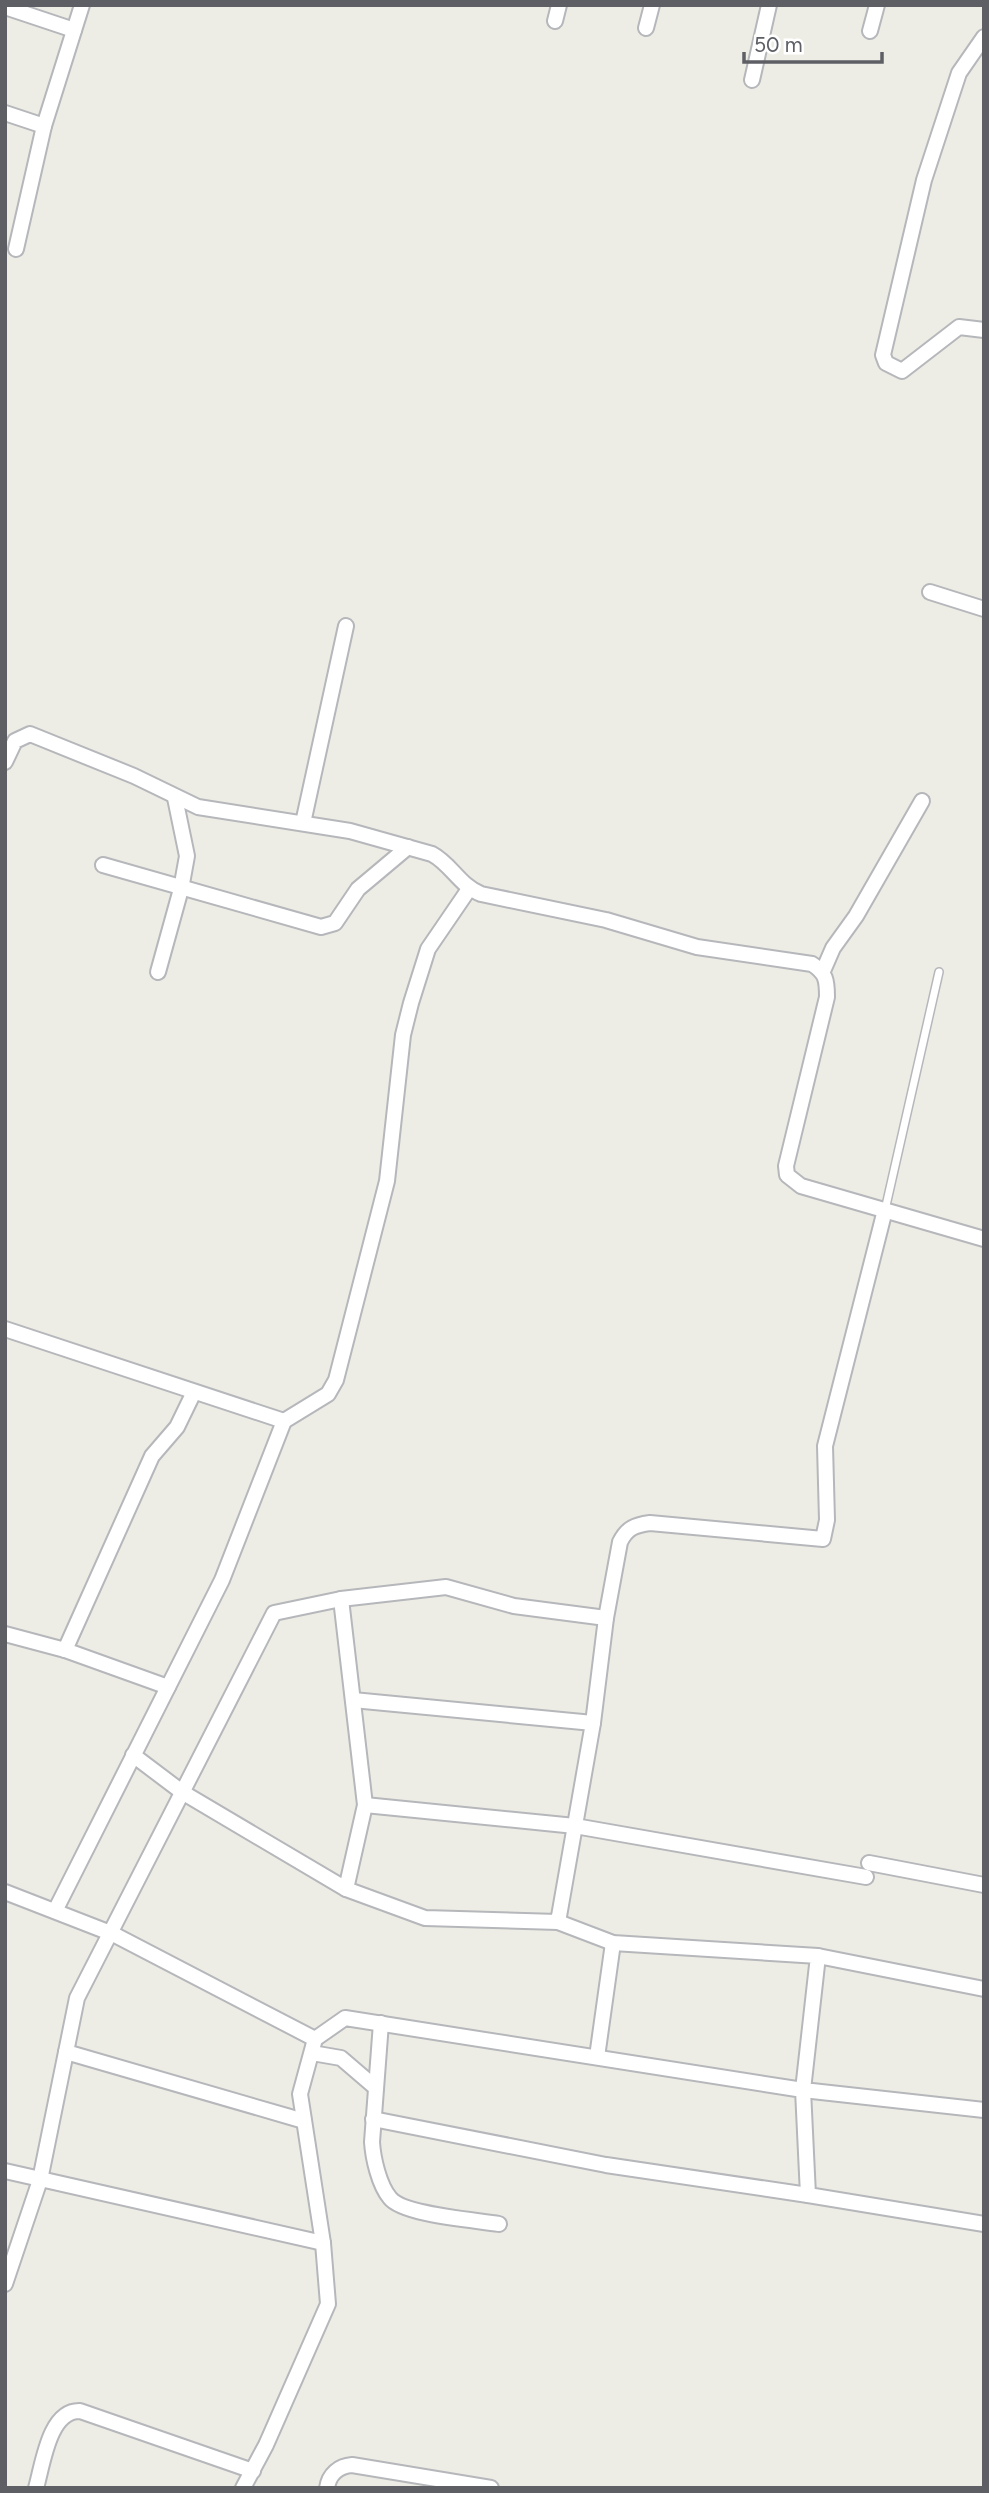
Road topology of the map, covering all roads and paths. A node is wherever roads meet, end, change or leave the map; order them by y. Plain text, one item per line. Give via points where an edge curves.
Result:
1 (82, 5) edge
2 (559, 5) edge
3 (652, 5) edge
4 (769, 5) edge
5 (877, 5) edge
6 (5, 7) edge
7 (555, 21) dead end
8 (646, 28) dead end
9 (74, 30) junction
10 (870, 31) dead end
11 (984, 37) edge
12 (752, 80) dead end
13 (5, 113) edge
14 (44, 126) junction
15 (16, 249) dead end
16 (984, 330) edge
17 (930, 592) dead end
18 (984, 609) edge
19 (346, 626) dead end
20 (5, 762) edge
21 (175, 798) junction
22 (922, 801) dead end
23 (303, 823) junction
24 (408, 847) junction
25 (103, 865) dead end
26 (181, 889) junction
27 (469, 889) junction
28 (823, 971) junction
29 (158, 972) dead end
30 (939, 972) dead end
31 (885, 1210) junction
32 (984, 1239) edge
33 (5, 1329) edge
34 (194, 1392) junction
35 (284, 1421) junction
36 (341, 1599) junction
37 (606, 1618) junction
38 (5, 1634) edge
39 (65, 1650) junction
40 (168, 1687) junction
41 (353, 1700) junction
42 (593, 1723) junction
43 (133, 1755) junction
44 (182, 1792) junction
45 (365, 1805) junction
46 (575, 1826) junction
47 (983, 1881) edge
48 (346, 1889) junction
49 (5, 1892) edge
50 (55, 1911) junction
51 (558, 1922) junction
52 (110, 1933) junction
53 (613, 1943) junction
54 (818, 1956) junction
55 (984, 1989) edge
56 (381, 2023) junction
57 (314, 2046) junction
58 (66, 2052) junction
59 (597, 2057) junction
60 (376, 2088) junction
61 (803, 2090) junction
62 (984, 2109) edge
63 (373, 2119) junction
64 (304, 2121) junction
65 (5, 2171) edge
66 (40, 2180) junction
67 (808, 2195) junction
68 (499, 2224) dead end
69 (984, 2224) edge
70 (323, 2244) junction
71 (5, 2284) edge
72 (253, 2471) junction
73 (36, 2488) edge
74 (243, 2488) edge
75 (327, 2488) edge
76 (491, 2488) edge

1 - 9 street
2 - 7 street
3 - 8 street
4 - 12 street
5 - 10 street
6 - 9 street
9 - 14 street
11 - 16 street via 959,73 924,180 883,355 886,363 902,371 959,327
13 - 14 street
14 - 15 street
17 - 18 street
19 - 23 street
20 - 21 street via 15,741 30,734 134,776
21 - 23 street via 198,807
21 - 26 street via 187,856
22 - 28 street
23 - 24 street
24 - 26 street via 358,889 335,923 328,926
24 - 27 street via 442,859
25 - 26 street
26 - 29 street
27 - 28 street via 606,920 697,947 799,961
27 - 35 street via 428,949 411,1003 403,1035 387,1181 336,1380 328,1394
28 - 31 street via 827,997 786,1166 788,1175 801,1186
30 - 31 lane
31 - 32 street
31 - 37 street via 825,1446 827,1520 822,1539 636,1525 620,1542
33 - 34 street
34 - 35 street
34 - 39 street via 177,1427 152,1456
35 - 40 street via 222,1580
36 - 37 street via 446,1587 514,1606
36 - 41 street
36 - 44 street via 274,1614
37 - 42 street
38 - 39 street
39 - 40 street
40 - 43 street
41 - 42 street
41 - 45 street
42 - 46 street
43 - 44 street
43 - 50 street
44 - 48 street
44 - 52 street
45 - 46 street
45 - 48 street
46 - 47 street via 868,1870
46 - 51 street
48 - 51 street via 425,1918
49 - 50 street
50 - 52 street
51 - 53 street
52 - 57 street
52 - 58 street via 77,1998
53 - 54 street
53 - 59 street
54 - 55 street
54 - 61 street
56 - 57 street via 345,2018
56 - 59 street
56 - 60 street
57 - 60 street via 341,2059
57 - 64 street via 300,2094
58 - 64 street
58 - 66 street
59 - 61 street
60 - 63 street
61 - 62 street
61 - 67 street
63 - 67 street via 606,2165
63 - 68 street via 373,2156 389,2197 406,2208
64 - 70 street
65 - 66 street
66 - 70 street
66 - 71 street
67 - 69 street
70 - 72 street via 328,2304
72 - 73 street via 70,2410 60,2416
72 - 74 street
75 - 76 street via 341,2466

